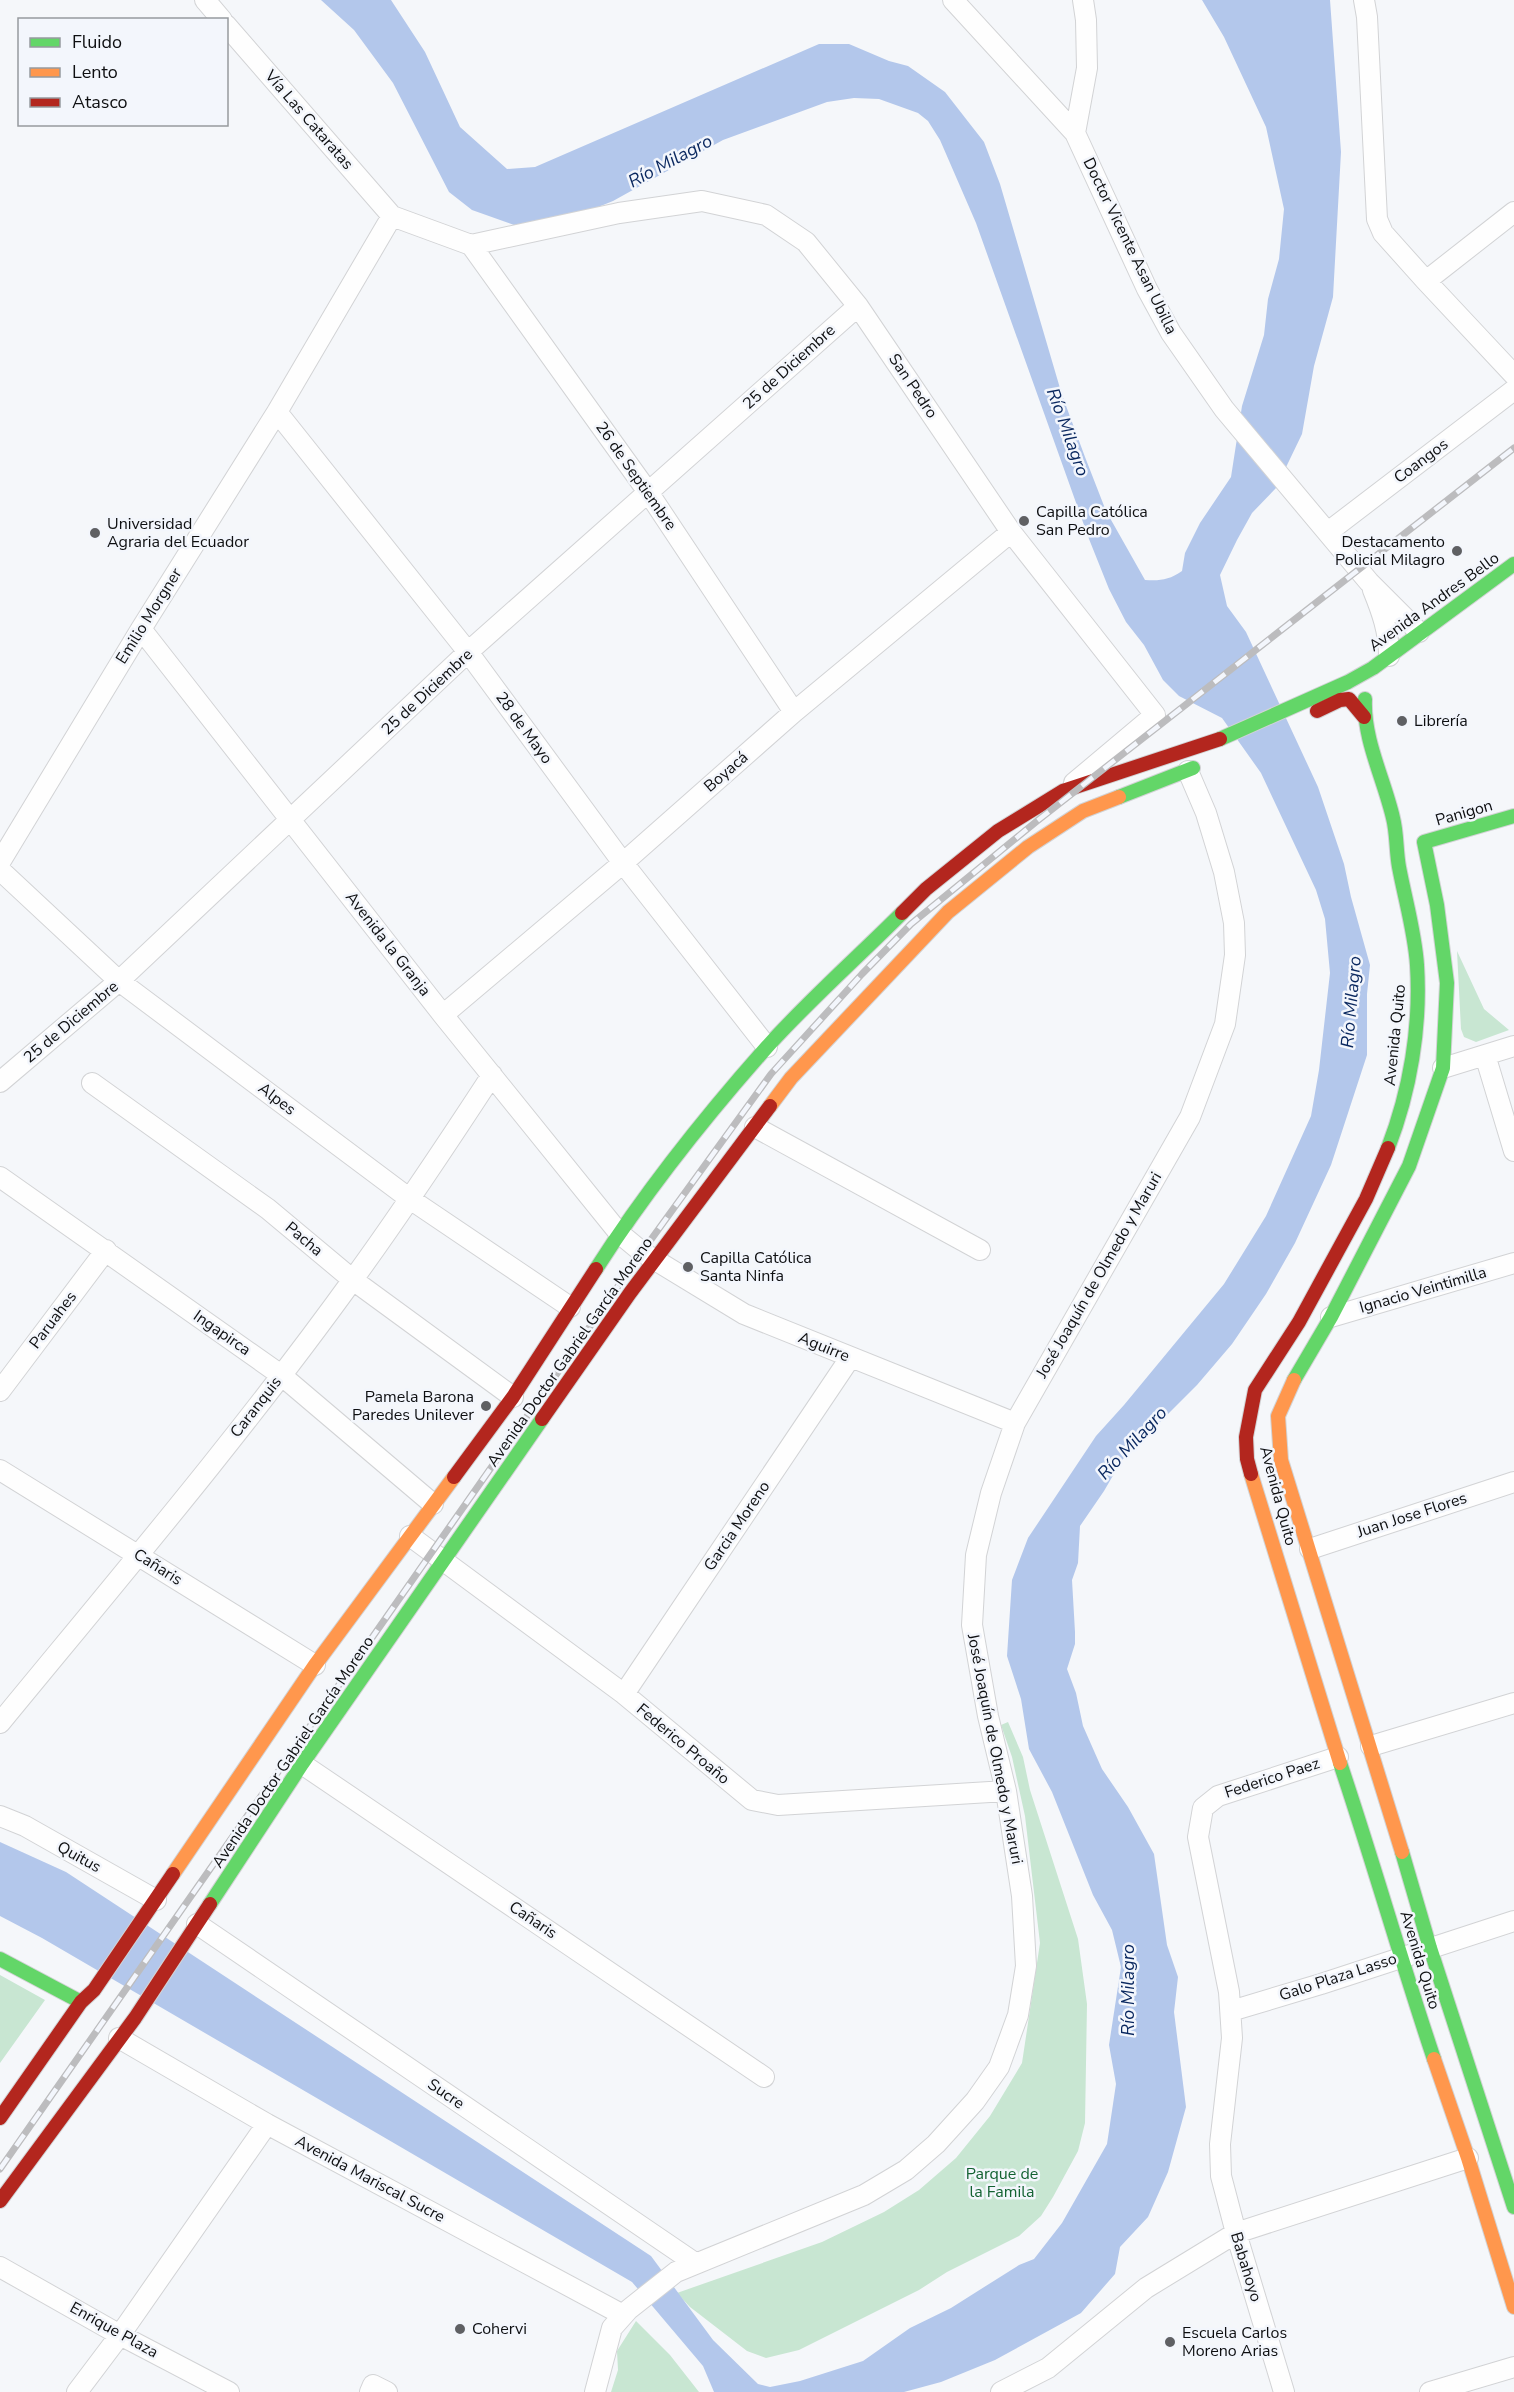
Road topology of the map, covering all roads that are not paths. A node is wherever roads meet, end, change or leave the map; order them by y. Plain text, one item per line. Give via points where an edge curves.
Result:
1 (205, 0) edge
2 (952, 0) edge
3 (1083, 0) edge
4 (1364, 0) edge
5 (220, 18) edge
6 (228, 27) edge
7 (1075, 133) junction
8 (1514, 212) edge
9 (392, 216) junction
10 (471, 245) junction
11 (1426, 281) junction
12 (858, 306) junction
13 (1514, 375) edge
14 (1514, 390) edge
15 (278, 412) junction
16 (648, 492) junction
17 (1011, 532) junction
18 (1328, 532) junction
19 (1514, 564) edge
20 (1370, 582) junction
21 (141, 629) junction
22 (1419, 632) junction
23 (468, 652) junction
24 (1389, 656) junction
25 (1373, 668) junction
26 (1328, 690) joint
27 (794, 712) junction
28 (1364, 717) junction
29 (1302, 718) dead end
30 (1207, 762) dead end
31 (1188, 771) junction
32 (1063, 792) junction
33 (1514, 816) edge
34 (292, 820) junction
35 (1394, 820) junction
36 (1415, 838) junction
37 (0, 862) edge
38 (623, 862) junction
39 (0, 870) edge
40 (119, 981) junction
41 (443, 1015) junction
42 (1514, 1046) edge
43 (767, 1047) junction
44 (1485, 1055) junction
45 (1443, 1068) junction
46 (492, 1075) junction
47 (0, 1082) edge
48 (92, 1083) dead end
49 (755, 1127) junction
50 (1514, 1151) edge
51 (0, 1177) edge
52 (410, 1199) junction
53 (619, 1233) junction
54 (106, 1250) junction
55 (980, 1250) dead end
56 (648, 1256) junction
57 (1514, 1263) edge
58 (353, 1280) junction
59 (570, 1307) junction
60 (1331, 1317) junction
61 (850, 1358) junction
62 (281, 1375) junction
63 (0, 1390) edge
64 (513, 1397) junction
65 (1015, 1423) junction
66 (0, 1470) edge
67 (1514, 1482) edge
68 (433, 1504) junction
69 (410, 1536) junction
70 (1310, 1549) junction
71 (138, 1555) junction
72 (443, 1562) junction
73 (315, 1665) junction
74 (624, 1694) junction
75 (1514, 1703) edge
76 (0, 1723) edge
77 (1371, 1746) junction
78 (1338, 1756) junction
79 (302, 1764) junction
80 (1006, 1791) junction
81 (0, 1816) edge
82 (1198, 1836) joint
83 (152, 1906) junction
84 (1514, 1921) edge
85 (197, 1924) junction
86 (1430, 1948) junction
87 (1400, 1957) junction
88 (0, 1959) edge
89 (81, 2002) junction
90 (1230, 2011) junction
91 (119, 2038) junction
92 (764, 2077) dead end
93 (0, 2118) edge
94 (267, 2124) junction
95 (1468, 2158) junction
96 (0, 2201) edge
97 (1514, 2207) edge
98 (1236, 2233) junction
99 (695, 2263) junction
100 (0, 2267) edge
101 (1514, 2307) edge
102 (626, 2312) junction
103 (120, 2335) junction
104 (1514, 2367) edge
105 (77, 2392) edge
106 (228, 2392) edge
107 (370, 2392) edge
108 (387, 2392) edge
109 (595, 2392) edge
110 (1001, 2392) edge
111 (1284, 2392) edge
112 (1430, 2392) edge

1 - 5 street
2 - 7 street, Doctor Vicente Asan Ubilla
3 - 7 street via 1087,68
4 - 11 street via 1377,219 1383,233
6 - 9 street, Vía Las Cataratas
7 - 18 street, Doctor Vicente Asan Ubilla via 1171,333 1224,409
8 - 11 street
9 - 10 street
9 - 15 street, Emilio Morgner
10 - 12 street, San Pedro via 619,213 702,201 766,215 806,242
10 - 16 street, 26 de Septiembre
11 - 13 street
12 - 16 street, 25 de Diciembre
12 - 17 street, San Pedro
14 - 18 street, Coangos
15 - 21 street, Emilio Morgner
15 - 23 street, 28 de Mayo
16 - 23 street, 25 de Diciembre
16 - 27 street, 26 de Septiembre
17 - 27 street, Boyacá
17 - 32 street, San Pedro via 1155,715
18 - 20 street, Doctor Vicente Asan Ubilla
19 - 22 main road, Avenida Andres Bello
20 - 22 street, Doctor Vicente Asan Ubilla
20 - 24 street, Doctor Vicente Asan Ubilla via 1385,622
21 - 34 street, Avenida la Granja
21 - 37 street, Emilio Morgner
22 - 24 main road, Avenida Andres Bello
23 - 34 street, 25 de Diciembre
23 - 38 street, 28 de Mayo
24 - 25 main road, Avenida Andres Bello
25 - 26 main road, Avenida Andres Bello
25 - 28 main road, Avenida Quito
26 - 32 main road, Avenida Doctor Gabriel García Moreno via 1209,744
27 - 38 street, Boyacá
28 - 29 main road via 1349,699
28 - 35 main road, Avenida Quito
30 - 31 main road, Avenida Doctor Gabriel García Moreno
31 - 49 main road, Avenida Doctor Gabriel García Moreno via 1083,811 1028,847 948,912 791,1078
31 - 65 street, José Joaquín de Olmedo y Maruri via 1224,872 1234,923 1235,955 1225,1024 1190,1117
32 - 43 main road, Avenida Doctor Gabriel García Moreno via 998,831 926,889
33 - 36 main road, Panigon
34 - 40 street, 25 de Diciembre
34 - 41 street, Avenida la Granja
35 - 36 main road
35 - 78 main road, Avenida Quito via 1396,851 1418,963 1409,1080 1400,1117 1366,1198 1299,1322 1255,1390 1246,1437 1253,1480
36 - 45 main road, Avenida Quito via 1437,905 1447,983
38 - 41 street, Boyacá
38 - 43 street, 28 de Mayo
39 - 40 street, Alpes
40 - 47 street, 25 de Diciembre
40 - 52 street, Alpes
41 - 46 street, Avenida la Granja
42 - 44 street
43 - 53 main road, Avenida Doctor Gabriel García Moreno via 697,1129
44 - 45 street
44 - 50 street
45 - 60 main road, Avenida Quito via 1409,1166
46 - 52 street, Caranquis
46 - 53 street, Avenida la Granja
48 - 58 street, Pacha via 268,1209
49 - 55 street
49 - 56 main road, Avenida Doctor Gabriel García Moreno
51 - 54 street, Ingapirca
52 - 58 street, Caranquis
52 - 59 street, Alpes
53 - 56 street, Avenida la Granja
53 - 59 main road, Avenida Doctor Gabriel García Moreno
54 - 62 street, Ingapirca
54 - 63 street, Paruahes
56 - 61 street, Aguirre via 744,1314
56 - 72 main road, Avenida Doctor Gabriel García Moreno
57 - 60 street, Ignacio Veintimilla
58 - 62 street, Caranquis
58 - 64 street, Pacha
59 - 64 main road, Avenida Doctor Gabriel García Moreno
60 - 70 main road, Avenida Quito via 1298,1372 1278,1416 1281,1460
61 - 65 street, Aguirre
61 - 74 street, Garcia Moreno
62 - 68 street, Ingapirca
62 - 71 street, Caranquis
64 - 68 main road, Avenida Doctor Gabriel García Moreno
65 - 80 street, José Joaquín de Olmedo y Maruri via 991,1493 976,1555 972,1625
66 - 71 street, Cañaris
67 - 70 street, Juan Jose Flores
68 - 69 main road, Avenida Doctor Gabriel García Moreno
69 - 72 street, Federico Proaño
69 - 73 main road, Avenida Doctor Gabriel García Moreno
70 - 77 main road, Avenida Quito
71 - 73 street, Cañaris
71 - 76 street, Caranquis
72 - 74 street, Federico Proaño
72 - 79 main road, Avenida Doctor Gabriel García Moreno
73 - 83 main road, Avenida Doctor Gabriel García Moreno
74 - 80 street, Federico Proaño via 752,1800 778,1805
75 - 77 street
77 - 86 main road, Avenida Quito
78 - 82 street, Federico Paez via 1218,1796 1203,1808
78 - 87 main road, Avenida Quito
79 - 85 main road, Avenida Doctor Gabriel García Moreno
79 - 92 street, Cañaris
80 - 99 street, José Joaquín de Olmedo y Maruri via 1022,1896 1026,1966 1018,2015 999,2067 960,2118 906,2170 864,2195
81 - 83 street, Quitus via 25,1826
82 - 90 street, Babahoyo
83 - 89 main road, Avenida Doctor Gabriel García Moreno via 94,1990
84 - 86 street, Galo Plaza Lasso
85 - 91 main road, Avenida Doctor Gabriel García Moreno
85 - 99 street, Sucre
86 - 87 street, Galo Plaza Lasso
86 - 97 main road, Avenida Quito
87 - 90 street, Galo Plaza Lasso
87 - 95 main road, Avenida Quito
88 - 89 main road
89 - 93 main road, Avenida Doctor Gabriel García Moreno
90 - 98 street, Babahoyo via 1232,2038 1220,2144 1221,2176
91 - 94 street, Avenida Mariscal Sucre
91 - 96 main road, Avenida Doctor Gabriel García Moreno
94 - 102 street, Avenida Mariscal Sucre
94 - 103 street
95 - 98 street
95 - 101 main road, Avenida Quito
98 - 110 street via 1146,2288 1048,2368
98 - 111 street, Babahoyo
99 - 102 street, José Joaquín de Olmedo y Maruri via 670,2277
100 - 103 street, Enrique Plaza
102 - 109 street, José Joaquín de Olmedo y Maruri via 612,2328
103 - 105 street
103 - 106 street, Enrique Plaza
104 - 112 street
107 - 108 street via 373,2385

